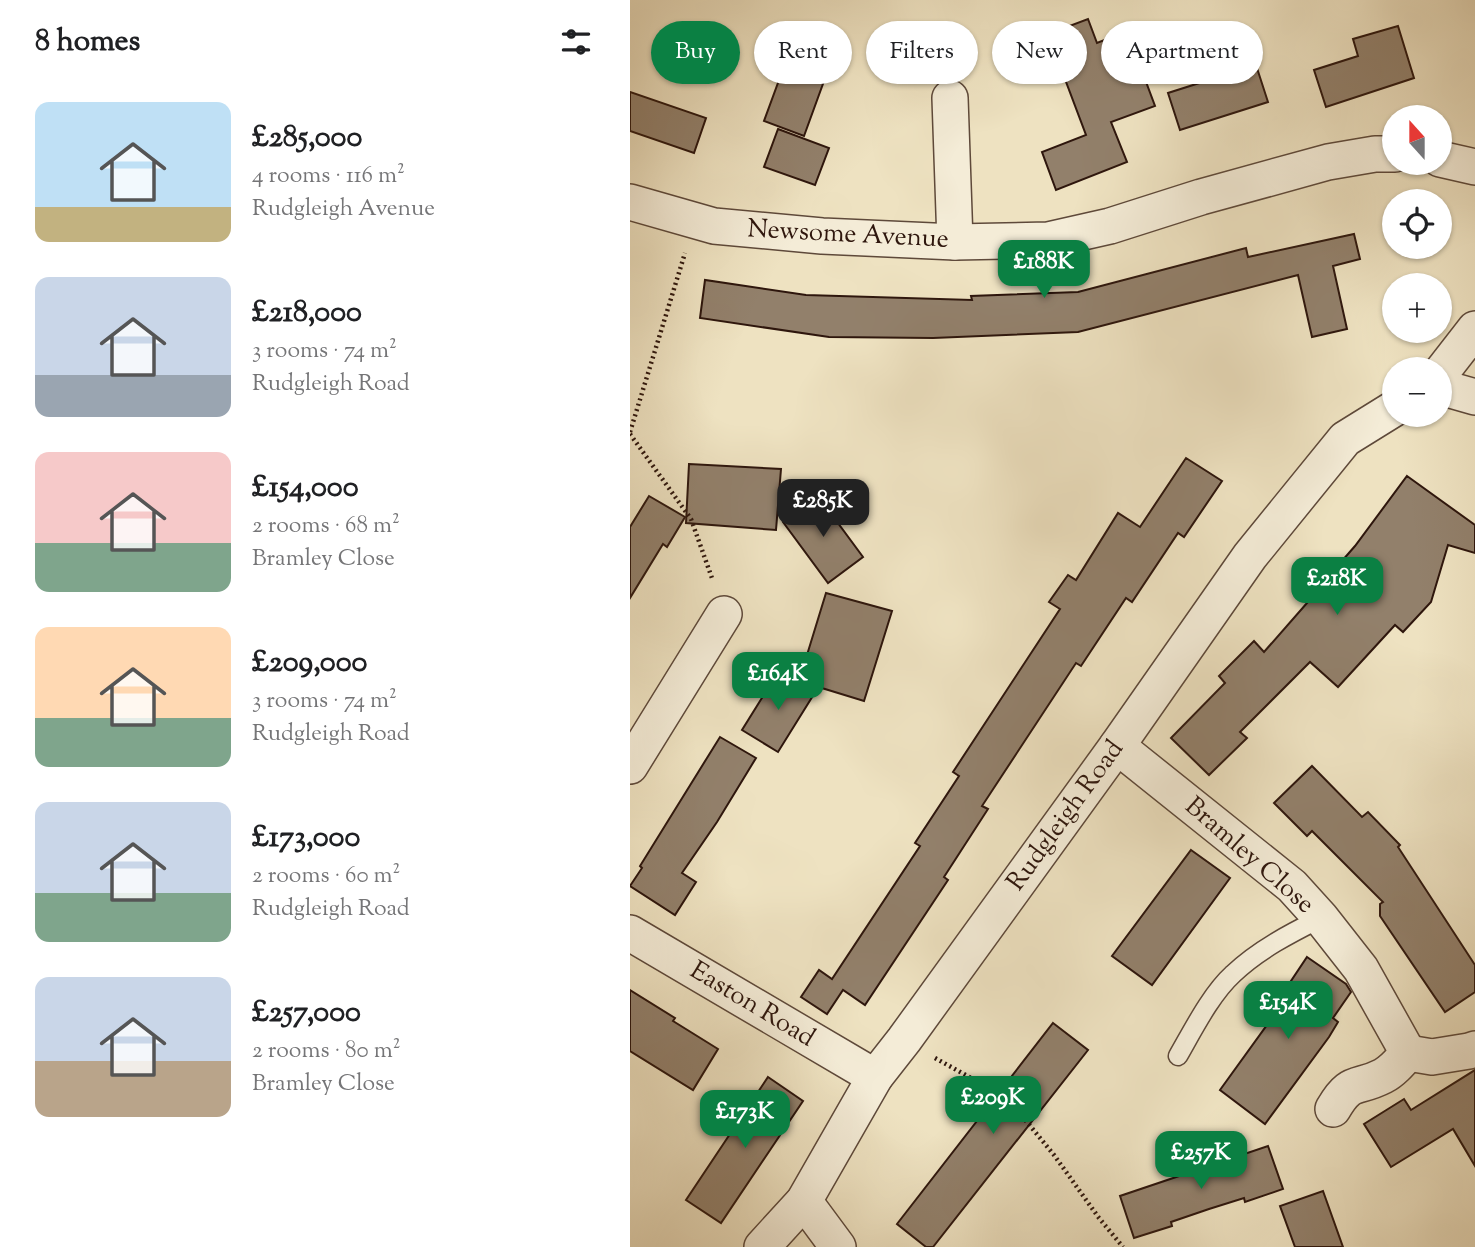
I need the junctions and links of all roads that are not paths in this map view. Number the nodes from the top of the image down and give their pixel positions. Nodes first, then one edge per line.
1 (950, 98) dead end
2 (1382, 154) edge
3 (1452, 162) edge
4 (1475, 167) edge
5 (630, 202) edge
6 (955, 242) junction
7 (1475, 329) edge
8 (1452, 359) edge
9 (1452, 390) edge
10 (1475, 397) edge
11 (1382, 416) edge
12 (724, 614) road end
13 (1117, 746) junction
14 (630, 766) edge
15 (1321, 918) junction
16 (630, 933) edge
17 (1475, 1049) edge
18 (1408, 1053) junction
19 (1178, 1056) dead end
20 (875, 1077) junction
21 (1332, 1109) dead end
22 (804, 1201) junction
23 (762, 1247) edge
24 (838, 1247) edge

1 - 6 street
2 - 6 street, Newsome Avenue
3 - 4 street
5 - 6 street, Newsome Avenue
7 - 8 street
9 - 10 street
11 - 13 street, Rudgleigh Road
12 - 14 street
13 - 15 street, Bramley Close
13 - 20 street, Rudgleigh Road
15 - 18 street, Bramley Close
15 - 19 lane
16 - 20 street, Easton Road
17 - 18 street
18 - 21 street
20 - 22 street, Rudgleigh Road
22 - 23 street, Rudgleigh Road
22 - 24 street

